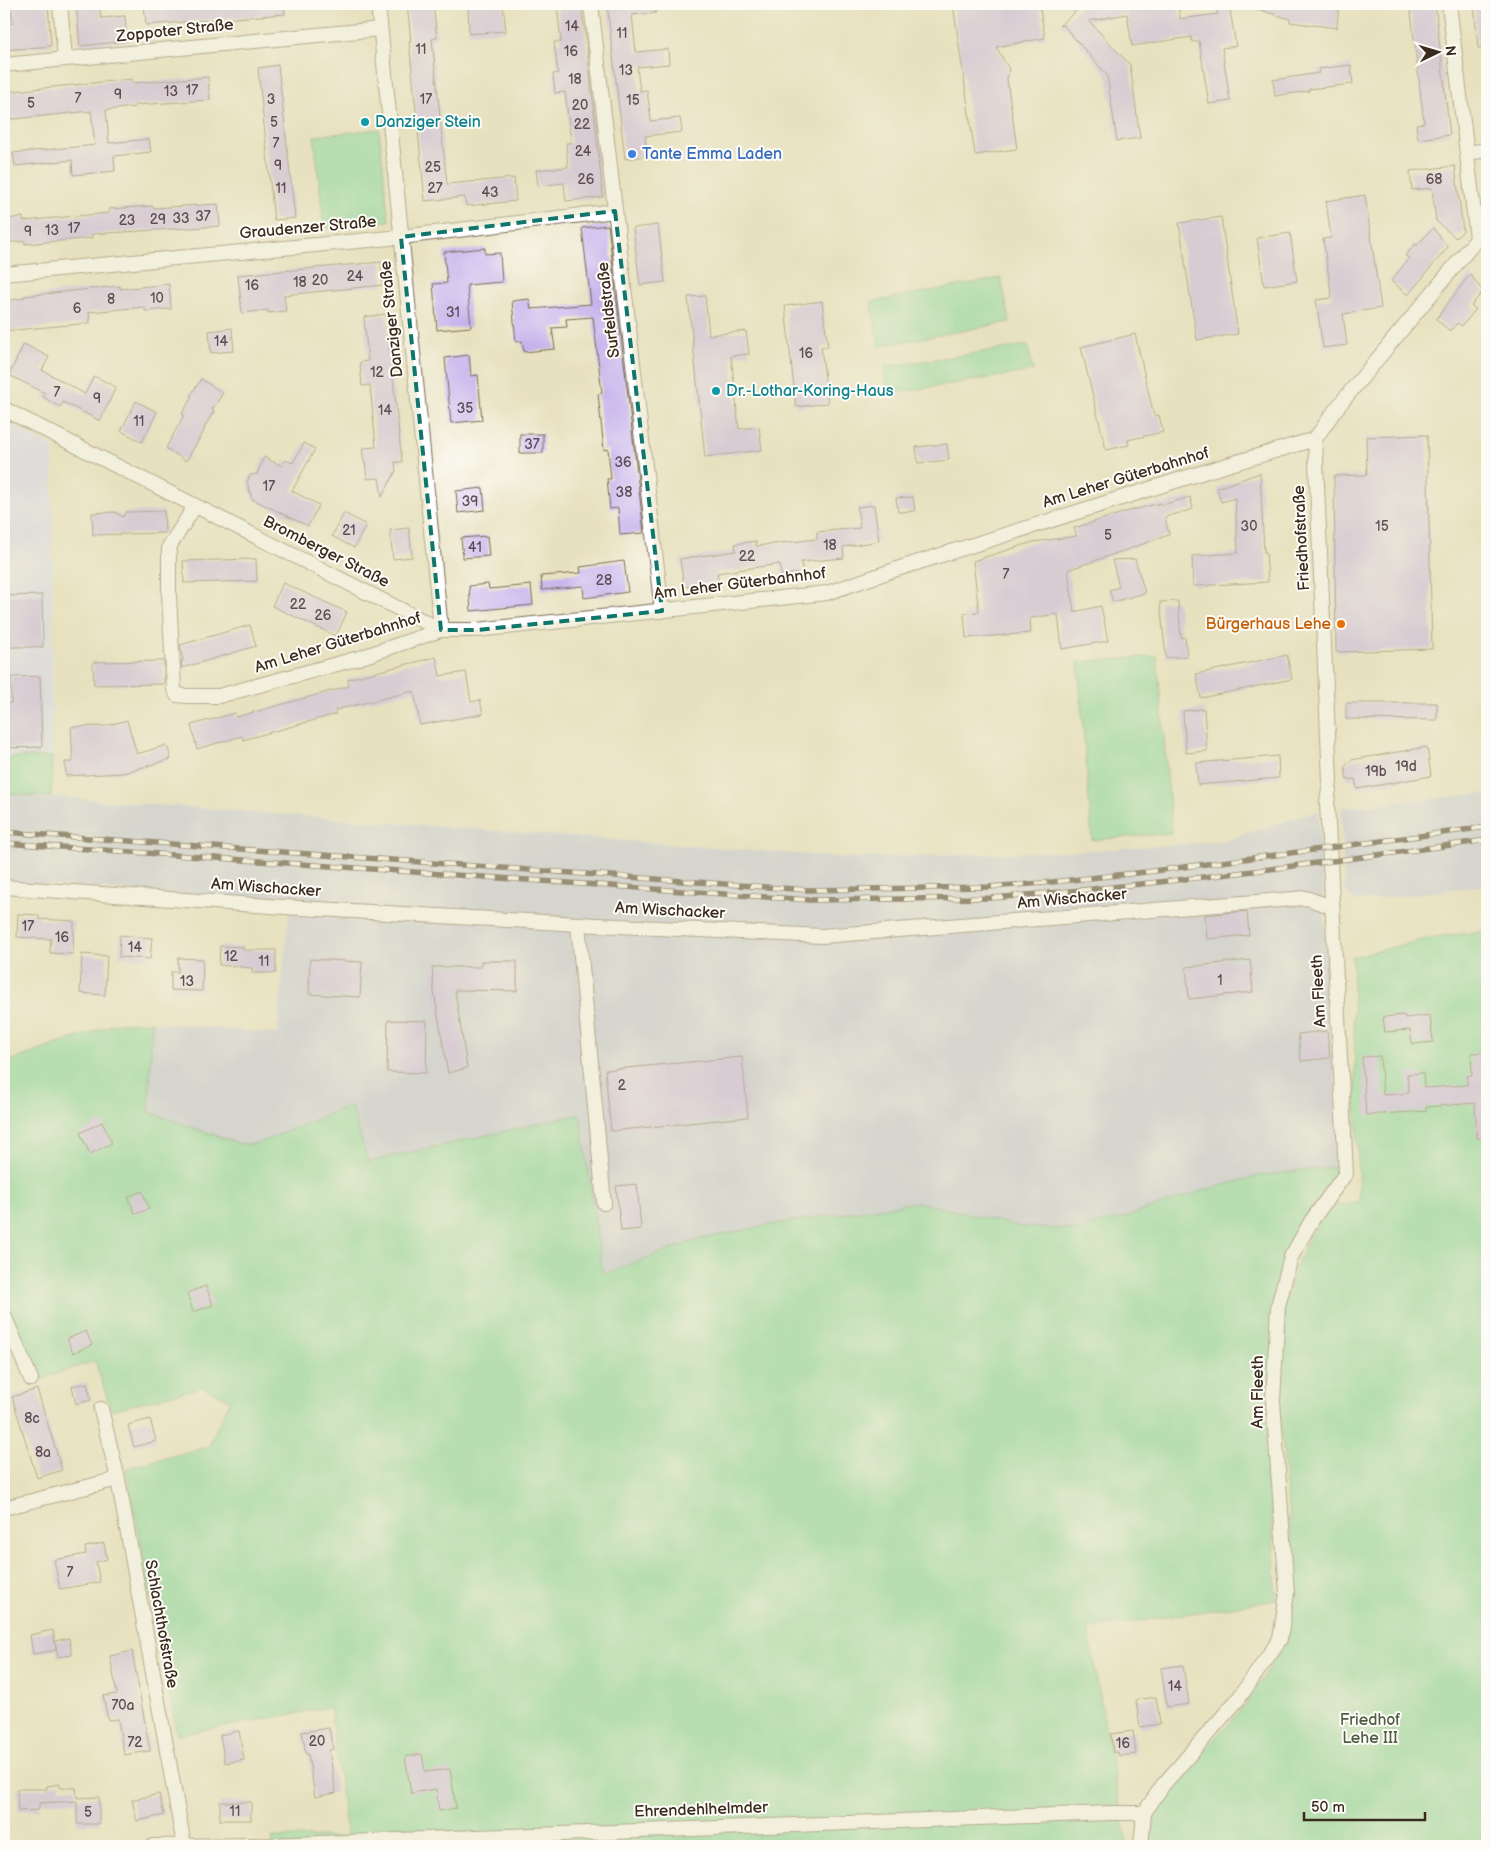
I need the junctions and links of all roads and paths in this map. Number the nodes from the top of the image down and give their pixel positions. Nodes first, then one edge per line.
1 (60, 4) edge
2 (378, 4) edge
3 (591, 4) edge
4 (1449, 4) edge
5 (380, 29) junction
6 (65, 59) junction
7 (4, 65) edge
8 (1487, 150) edge
9 (1467, 152) junction
10 (615, 211) junction
11 (1487, 227) edge
12 (401, 237) junction
13 (1477, 238) junction
14 (4, 274) edge
15 (4, 408) edge
16 (1315, 439) junction
17 (195, 506) junction
18 (662, 611) junction
19 (441, 630) junction
20 (4, 887) edge
21 (1332, 908) junction
22 (578, 924) junction
23 (604, 1203) dead end
24 (4, 1314) edge
25 (31, 1379) dead end
26 (102, 1409) dead end
27 (118, 1479) junction
28 (4, 1508) edge
29 (1144, 1813) junction
30 (184, 1845) edge
31 (153, 1846) edge
32 (259, 1846) edge
33 (1141, 1846) edge

1 - 6 street
2 - 5 street, Danziger Straße
3 - 10 street, Surfeldstraße
4 - 9 street
5 - 6 street, Zoppoter Straße
5 - 12 street, Danziger Straße
6 - 7 street, Zoppoter Straße
8 - 9 street
9 - 13 street
10 - 12 street, Graudenzer Straße
10 - 18 street, Surfeldstraße
11 - 13 street
12 - 14 street, Graudenzer Straße
12 - 19 street, Danziger Straße
13 - 16 street
15 - 17 street, Bromberger Straße
16 - 18 street, Am Leher Güterbahnhof
16 - 21 street, Friedhofstraße
17 - 19 street, Bromberger Straße
17 - 19 street, Am Leher Güterbahnhof
18 - 19 street, Am Leher Güterbahnhof
20 - 22 street, Am Wischacker
21 - 22 street, Am Wischacker
21 - 29 street, Am Fleeth
22 - 23 street
24 - 25 street
26 - 27 street, Schlachthofstraße
27 - 28 street
27 - 30 street, Schlachthofstraße
29 - 32 street, Ehrendehlhelmder
29 - 33 street, Am Fleeth
30 - 31 street, Ehrendehlhelmder
30 - 32 street, Ehrendehlhelmder

